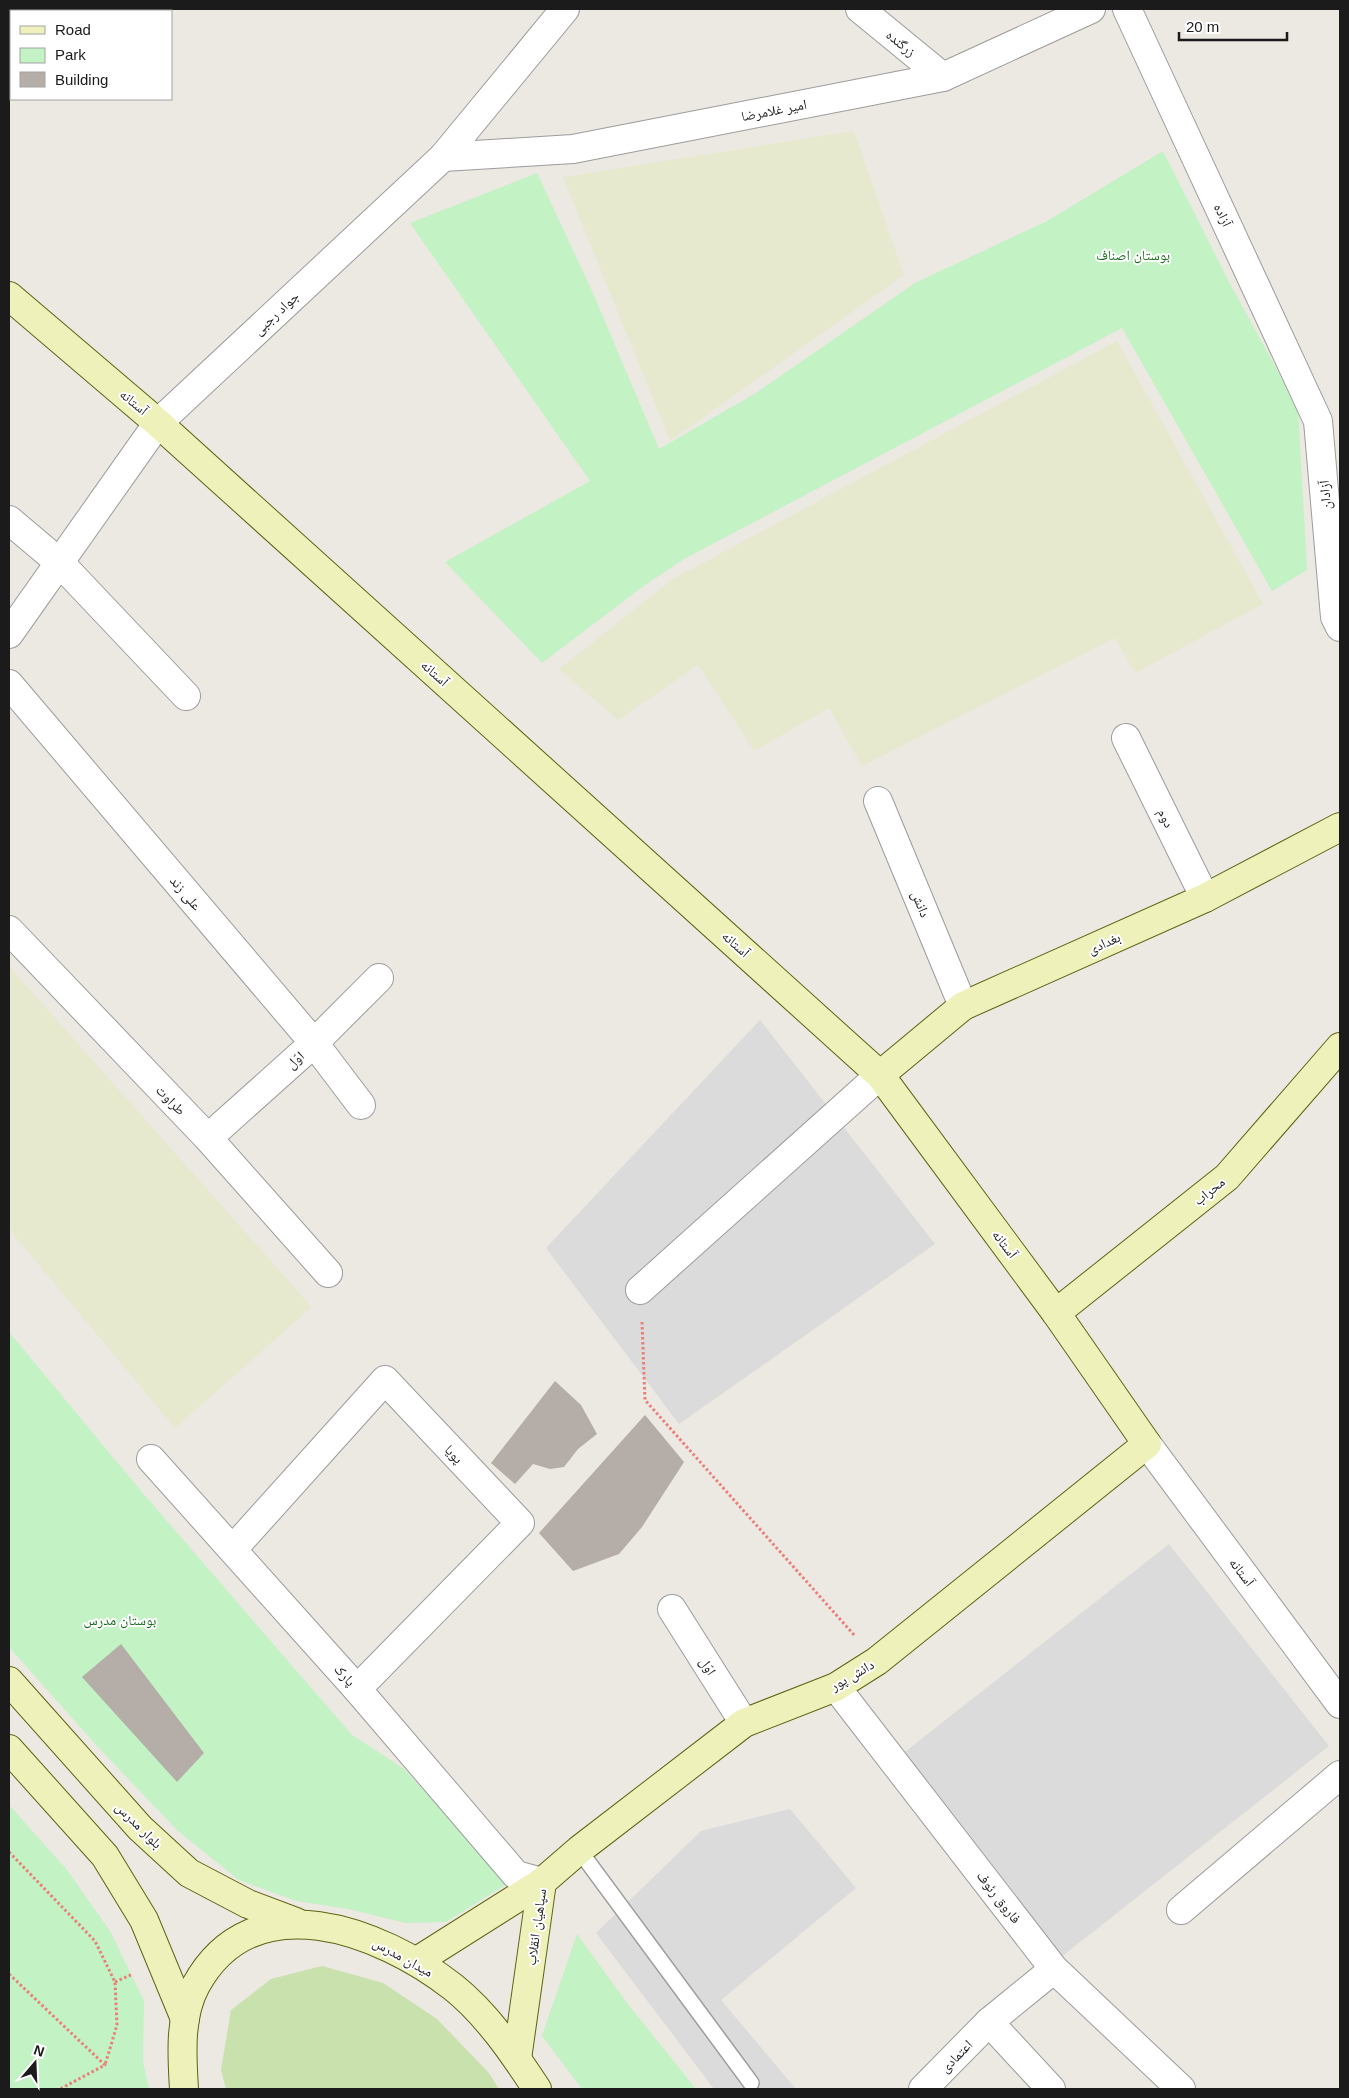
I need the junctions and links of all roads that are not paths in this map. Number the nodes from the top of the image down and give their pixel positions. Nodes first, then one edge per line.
1 (565, 9) edge
2 (860, 9) edge
3 (1091, 9) edge
4 (1127, 9) edge
5 (943, 76) junction
6 (443, 157) junction
7 (9, 296) edge
8 (1318, 421) joint
9 (158, 423) junction
10 (9, 520) edge
11 (60, 563) junction
12 (1340, 627) edge
13 (9, 634) edge
14 (9, 684) edge
15 (186, 696) dead end
16 (1126, 738) dead end
17 (878, 801) dead end
18 (1340, 827) edge
19 (1205, 898) junction
20 (9, 930) edge
21 (379, 978) dead end
22 (963, 1006) junction
23 (314, 1043) junction
24 (1340, 1047) edge
25 (880, 1075) junction
26 (361, 1105) dead end
27 (208, 1138) junction
28 (328, 1273) dead end
29 (640, 1290) road end
30 (1056, 1313) junction
31 (1147, 1444) junction
32 (151, 1459) dead end
33 (233, 1549) junction
34 (672, 1609) dead end
35 (9, 1681) edge
36 (836, 1687) junction
37 (357, 1689) junction
38 (1340, 1704) edge
39 (744, 1723) junction
40 (9, 1749) edge
41 (1340, 1775) edge
42 (579, 1850) junction
43 (542, 1882) junction
44 (1181, 1910) dead end
45 (302, 1924) junction
46 (417, 1962) junction
47 (1054, 1969) junction
48 (185, 2018) junction
49 (989, 2022) junction
50 (517, 2059) junction
51 (751, 2083) dead end
52 (184, 2089) edge
53 (537, 2089) edge
54 (923, 2089) edge
55 (1051, 2089) edge
56 (1181, 2089) edge

1 - 6 street, جواد رجبی
2 - 5 street, زرگنده
3 - 5 street, امیر غلامرضا
4 - 8 street, آزاده
5 - 6 street, امیر غلامرضا
6 - 9 street, جواد رجبی
7 - 9 street, آستانه
8 - 12 street, آزادان
9 - 11 street, جواد رجبی
9 - 25 street, آستانه
10 - 11 street
11 - 13 street, جواد رجبی
11 - 15 street
14 - 23 street, علی زند
16 - 19 street, دوم
17 - 22 street, دانش
18 - 19 street, بغدادی
19 - 22 street, بغدادی
20 - 27 street, طراوت
21 - 23 street, اوّل
22 - 25 street, بغدادی
23 - 26 street, علی زند
23 - 27 street, اوّل
24 - 30 street, محراب
25 - 29 street
25 - 30 street, آستانه
27 - 28 street, طراوت
30 - 31 street, آستانه
31 - 36 street, دانش پور
31 - 38 street, آستانه
32 - 33 street, پارک
33 - 37 street, پارک
33 - 37 street, پویا
34 - 39 street, اوّل
35 - 45 street, بلوار مدرس
36 - 39 street, دانش پور
36 - 47 street, فاروق رئوف
37 - 43 street, پارک
39 - 42 street, دانش پور
40 - 48 street
41 - 44 street
42 - 43 street, دانش پور
42 - 51 lane
43 - 46 street, سپاهیان انقلاب
43 - 50 street, سپاهیان انقلاب
45 - 46 street, میدان مدرس
45 - 48 street, میدان مدرس
46 - 50 street, میدان مدرس
47 - 49 street, اعتمادی
47 - 56 street, فاروق رئوف
48 - 52 street, میدان مدرس
49 - 54 street, اعتمادی
49 - 55 street
50 - 53 street, میدان مدرس

